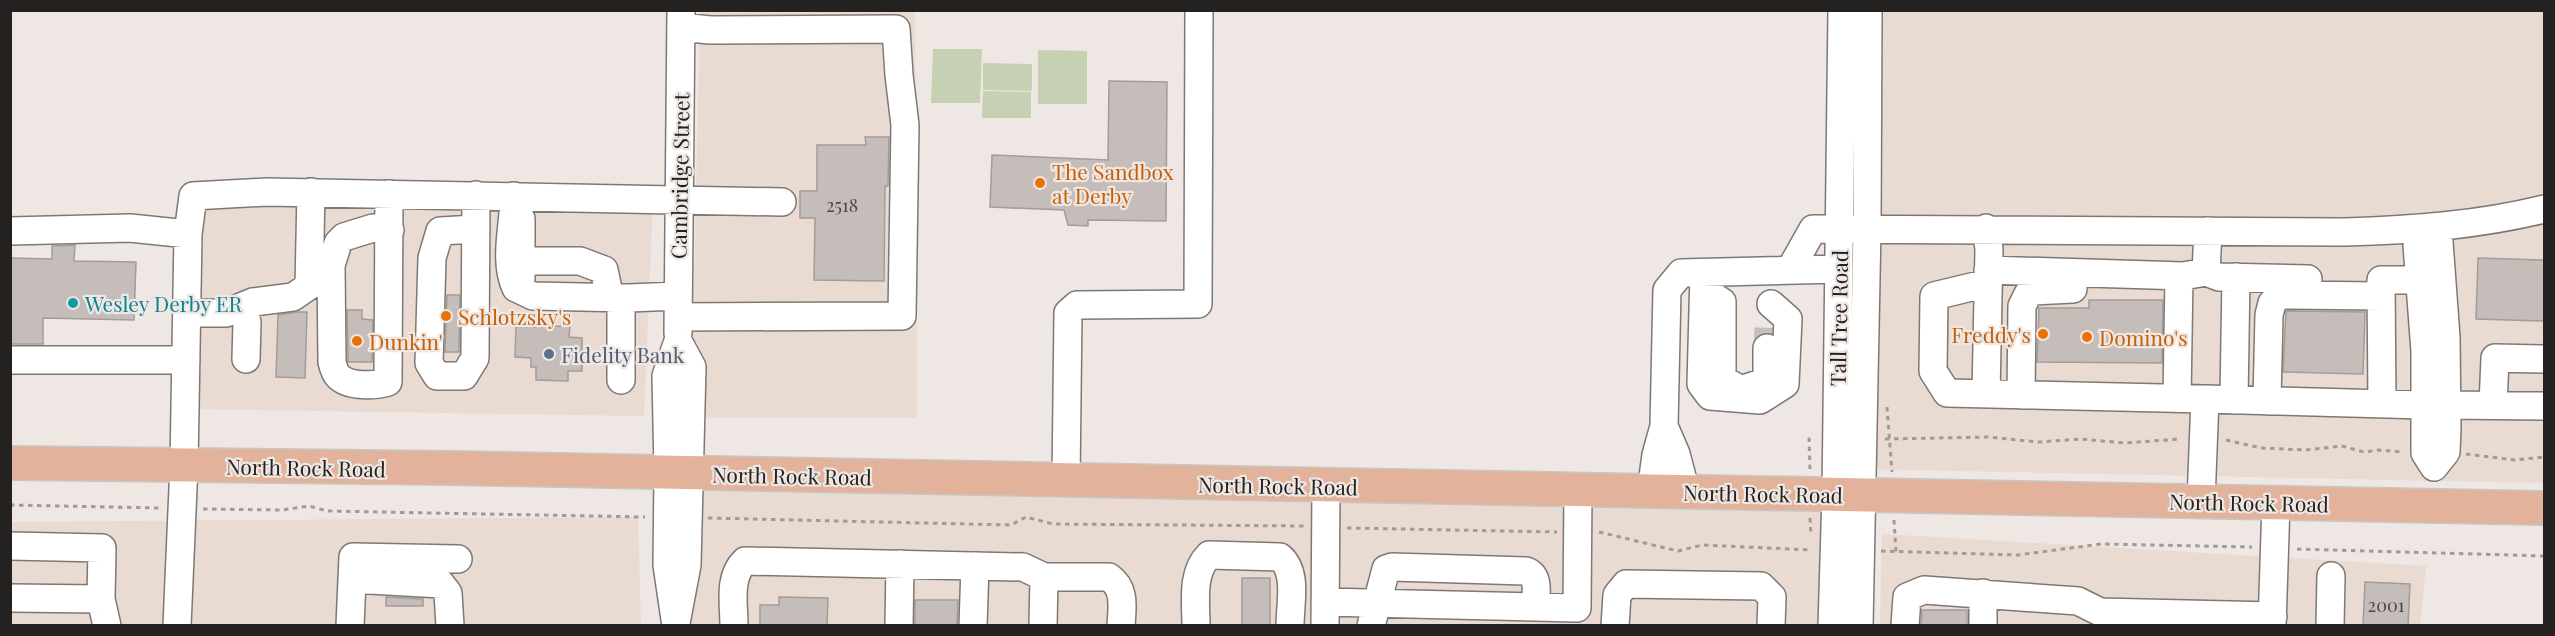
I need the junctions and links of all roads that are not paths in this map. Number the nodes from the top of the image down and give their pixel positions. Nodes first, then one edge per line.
1 (1199, 10) edge
2 (1842, 10) edge
3 (1868, 10) edge
4 (681, 19) edge
5 (311, 192) junction
6 (389, 194) junction
7 (476, 195) junction
8 (677, 199) junction
9 (782, 202) dead end
10 (514, 203) junction
11 (2544, 209) edge
12 (1839, 228) junction
13 (1986, 228) junction
14 (476, 229) junction
15 (1867, 229) junction
16 (390, 230) junction
17 (10, 231) edge
18 (2208, 231) junction
19 (2425, 232) junction
20 (188, 234) junction
21 (521, 261) junction
22 (1839, 268) junction
23 (1780, 270) junction
24 (2206, 272) junction
25 (2090, 275) junction
26 (1988, 276) junction
27 (2179, 276) junction
28 (2236, 277) junction
29 (2419, 280) junction
30 (1704, 281) junction
31 (516, 288) junction
32 (2381, 288) junction
33 (616, 298) junction
34 (239, 308) junction
35 (187, 313) junction
36 (678, 318) junction
37 (1769, 327) junction
38 (246, 359) dead end
39 (2544, 359) edge
40 (10, 360) edge
41 (186, 360) junction
42 (621, 380) dead end
43 (1986, 394) junction
44 (2020, 395) junction
45 (2177, 398) junction
46 (2205, 399) junction
47 (2234, 400) junction
48 (2267, 401) junction
49 (2382, 404) junction
50 (2436, 405) junction
51 (2493, 405) junction
52 (2544, 406) edge
53 (1664, 426) junction
54 (10, 463) edge
55 (184, 465) junction
56 (679, 473) junction
57 (1066, 480) junction
58 (1326, 486) junction
59 (1578, 490) junction
60 (1651, 491) junction
61 (1686, 492) junction
62 (1848, 494) junction
63 (2201, 501) junction
64 (2276, 503) junction
65 (2434, 506) junction
66 (2544, 508) edge
67 (10, 546) edge
68 (459, 559) dead end
69 (900, 564) junction
70 (975, 566) junction
71 (2331, 576) dead end
72 (1044, 577) junction
73 (352, 579) junction
74 (441, 584) junction
75 (1983, 593) junction
76 (10, 598) edge
77 (101, 599) junction
78 (1535, 607) junction
79 (2074, 613) edge
80 (1325, 614) edge
81 (1374, 614) edge
82 (1577, 617) edge
83 (1616, 617) edge
84 (2116, 619) edge
85 (2196, 620) edge
86 (2272, 621) edge
87 (676, 624) edge
88 (107, 626) edge
89 (177, 626) edge
90 (350, 626) edge
91 (436, 626) edge
92 (450, 626) edge
93 (734, 626) edge
94 (899, 626) edge
95 (974, 626) edge
96 (1043, 626) edge
97 (1122, 626) edge
98 (1196, 626) edge
99 (1290, 626) edge
100 (1772, 626) edge
101 (1832, 626) edge
102 (1859, 626) edge
103 (1905, 626) edge
104 (1983, 626) edge
105 (2330, 626) edge

1 - 57 street
2 - 12 street, Tall Tree Road
3 - 15 street, Tall Tree Road
4 - 8 street, Cambridge Street
4 - 36 street
5 - 6 street
5 - 20 street
5 - 34 street
6 - 7 street
6 - 16 street
7 - 10 street
7 - 14 street
8 - 9 street
8 - 10 street
8 - 36 street, Cambridge Street
10 - 21 street
10 - 31 street
11 - 19 street
12 - 15 street
12 - 22 street, Tall Tree Road
12 - 23 street
13 - 15 street
13 - 18 street
13 - 26 street
14 - 14 street
15 - 62 street, Tall Tree Road
16 - 16 street
17 - 20 street
18 - 19 street
18 - 24 street
19 - 29 street
19 - 50 street
20 - 35 street
21 - 31 street
21 - 33 street
22 - 23 street
22 - 62 street, Tall Tree Road
23 - 30 street
23 - 37 street
24 - 27 street
24 - 28 street
25 - 26 street
25 - 27 street
25 - 44 street
26 - 43 street
26 - 43 street
27 - 45 street
28 - 32 street
28 - 47 street
29 - 32 street
29 - 50 street
30 - 37 street
30 - 37 street
30 - 53 street
31 - 33 street
32 - 48 street
32 - 49 street
33 - 36 street
33 - 42 street
34 - 35 street
34 - 38 street
35 - 41 street
36 - 56 street, Cambridge Street
39 - 51 street
40 - 41 street
41 - 55 street
43 - 44 street
44 - 45 street
45 - 46 street
46 - 47 street
46 - 63 street
47 - 48 street
48 - 49 street
49 - 50 street
50 - 51 street
50 - 65 street
51 - 52 street
53 - 60 street
53 - 61 street
54 - 55 main road, North Rock Road
55 - 56 main road, North Rock Road
55 - 89 street
56 - 57 main road, North Rock Road
56 - 87 street, Cambridge Street
57 - 58 main road, North Rock Road
58 - 59 main road, North Rock Road
58 - 80 street
59 - 60 main road, North Rock Road
59 - 82 street
60 - 61 main road, North Rock Road
61 - 62 main road, North Rock Road
62 - 63 main road, North Rock Road
62 - 101 street, Tall Tree Road
62 - 102 street, Tall Tree Road
63 - 64 main road, North Rock Road
64 - 65 main road, North Rock Road
64 - 86 street
65 - 66 main road, North Rock Road
67 - 77 street
68 - 73 street
69 - 70 street
69 - 93 street
69 - 94 street
70 - 72 street
70 - 95 street
71 - 105 street
72 - 96 street
72 - 97 street
73 - 74 street
73 - 90 street
74 - 91 street
74 - 92 street
75 - 79 street
75 - 103 street
75 - 104 street
76 - 77 street
77 - 88 street
78 - 81 street
78 - 81 street
78 - 82 street
79 - 84 street
80 - 81 street
82 - 83 street
83 - 100 street
84 - 85 street
85 - 86 street
98 - 99 street

